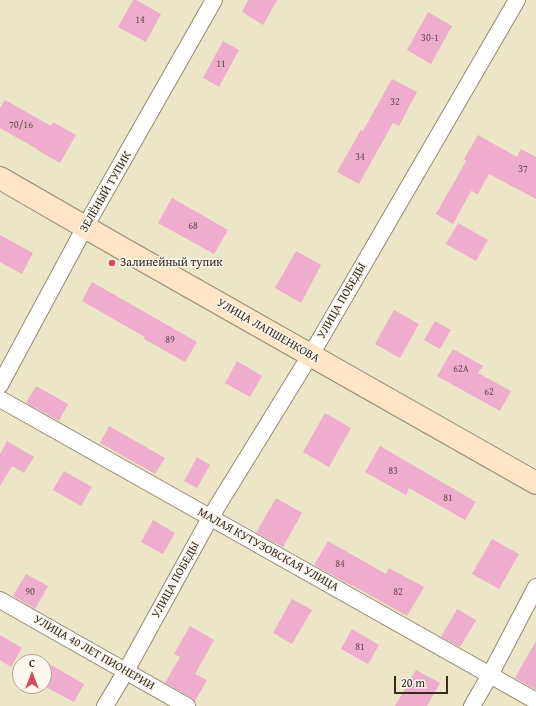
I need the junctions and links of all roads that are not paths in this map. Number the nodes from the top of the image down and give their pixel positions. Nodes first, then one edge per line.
1 (214, 0) edge
2 (517, 0) edge
3 (0, 178) edge
4 (85, 227) junction
5 (310, 355) junction
6 (0, 384) edge
7 (0, 399) edge
8 (536, 483) edge
9 (210, 518) junction
10 (536, 587) edge
11 (0, 600) edge
12 (126, 671) junction
13 (490, 675) junction
14 (536, 701) edge
15 (105, 706) edge
16 (187, 706) edge
17 (472, 706) edge

1 - 4 street, ЗЕЛЁНЫЙ ТУПИК
2 - 5 street, УЛИЦА ПОБЕДЫ
3 - 4 street, УЛИЦА ЛАПШЕНКОВА
4 - 5 street, УЛИЦА ЛАПШЕНКОВА
4 - 6 street, ЗЕЛЁНЫЙ ТУПИК
5 - 8 street, УЛИЦА ЛАПШЕНКОВА
5 - 9 street, УЛИЦА ПОБЕДЫ
7 - 9 street, МАЛАЯ КУТУЗОВСКАЯ УЛИЦА
9 - 12 street, УЛИЦА ПОБЕДЫ
9 - 13 street, МАЛАЯ КУТУЗОВСКАЯ УЛИЦА
10 - 13 street
11 - 12 street, УЛИЦА 40 ЛЕТ ПИОНЕРИИ
12 - 15 street, УЛИЦА ПОБЕДЫ
12 - 16 street, УЛИЦА 40 ЛЕТ ПИОНЕРИИ
13 - 14 street, МАЛАЯ КУТУЗОВСКАЯ УЛИЦА
13 - 17 street

